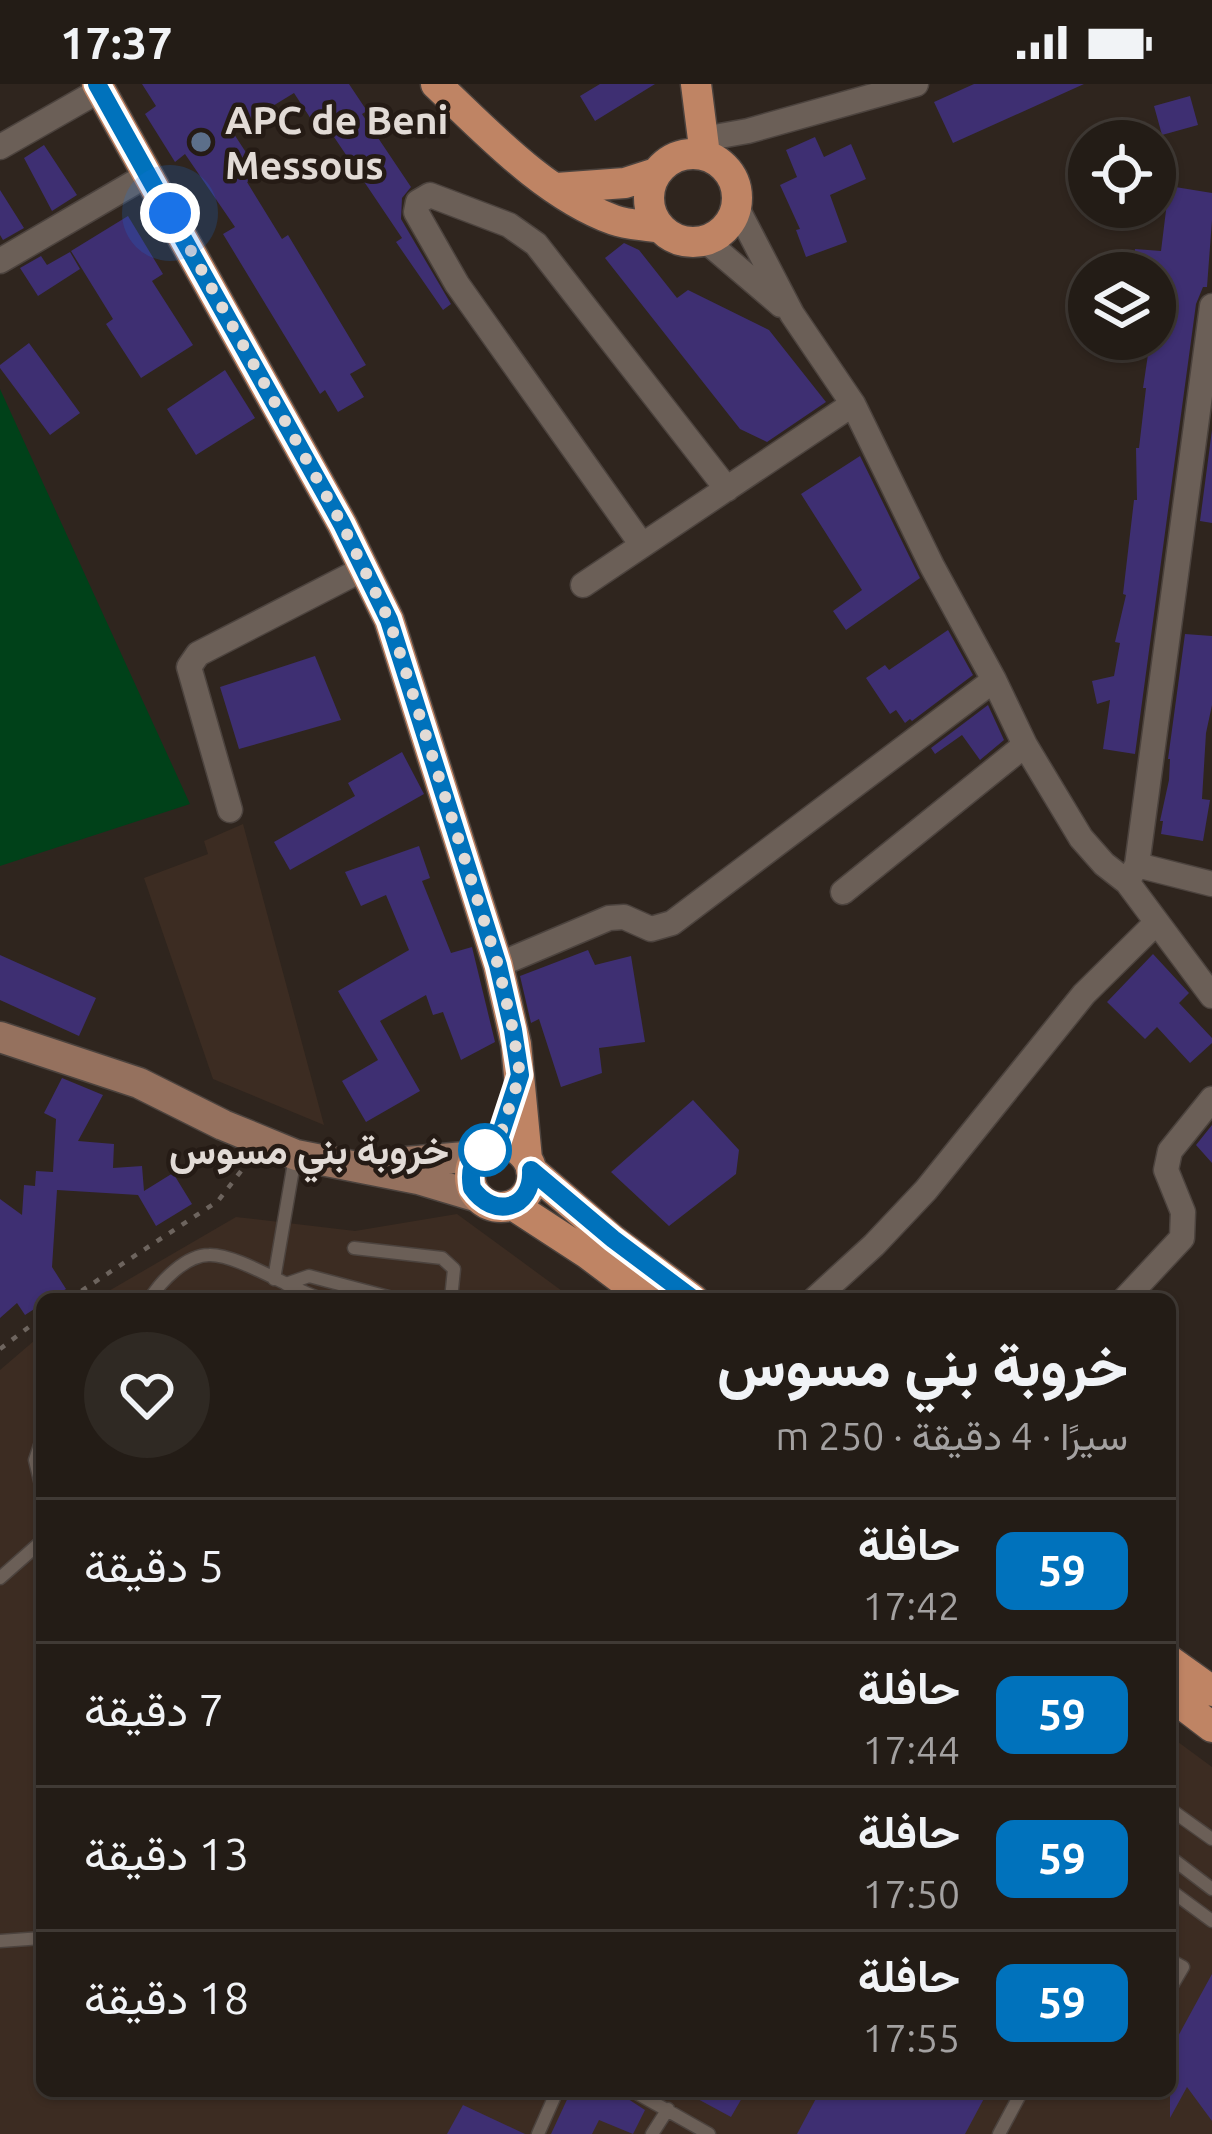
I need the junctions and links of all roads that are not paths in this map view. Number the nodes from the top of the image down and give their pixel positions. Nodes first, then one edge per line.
1 (436, 84) edge
2 (697, 84) edge
3 (916, 84) edge
4 (98, 87) edge
5 (0, 147) edge
6 (704, 147) junction
7 (656, 173) junction
8 (149, 174) junction
9 (557, 188) junction
10 (737, 208) junction
11 (660, 227) junction
12 (706, 241) junction
13 (0, 261) edge
14 (1212, 306) edge
15 (793, 314) junction
16 (853, 404) junction
17 (727, 489) junction
18 (642, 545) junction
19 (365, 568) junction
20 (583, 586) dead end
21 (994, 680) junction
22 (1025, 746) junction
23 (230, 810) dead end
24 (1132, 874) junction
25 (1212, 884) edge
26 (843, 892) dead end
27 (1156, 923) junction
28 (498, 965) junction
29 (1212, 996) edge
30 (0, 1037) edge
31 (520, 1075) junction
32 (1212, 1099) edge
33 (487, 1151) junction
34 (296, 1155) junction
35 (346, 1165) junction
36 (529, 1165) junction
37 (478, 1197) junction
38 (513, 1205) junction
39 (354, 1248) dead end
40 (280, 1282) junction
41 (155, 1293) edge
42 (307, 1293) edge
43 (373, 1293) edge
44 (452, 1293) edge
45 (640, 1293) edge
46 (685, 1293) edge
47 (822, 1293) edge
48 (1131, 1293) edge
49 (36, 1546) edge
50 (2, 1573) edge
51 (1176, 1664) edge
52 (1212, 1691) edge
53 (1176, 1699) edge
54 (1212, 1726) edge
55 (1176, 1813) edge
56 (1212, 1839) edge
57 (1176, 1861) edge
58 (1212, 1888) edge
59 (1176, 1894) edge
60 (1212, 1921) edge
61 (36, 1938) edge
62 (0, 1940) edge
63 (554, 2097) edge
64 (645, 2097) edge
65 (1019, 2097) edge
66 (668, 2109) junction
67 (538, 2134) edge
68 (652, 2134) edge
69 (710, 2134) edge
70 (998, 2134) edge

1 - 9 main road
2 - 6 main road
3 - 6 street
4 - 5 street
4 - 8 main road
6 - 7 main road
6 - 10 main road
7 - 9 main road
7 - 11 main road
8 - 13 street
8 - 19 main road
9 - 11 main road
10 - 12 main road
10 - 15 street
11 - 12 main road
12 - 15 street
14 - 24 street
15 - 16 street
16 - 17 street
16 - 21 street
17 - 18 street
17 - 18 street
18 - 20 street
19 - 23 street
19 - 28 main road
21 - 22 street
21 - 28 street
22 - 24 street
22 - 26 street
24 - 25 street
24 - 27 street
27 - 29 street
27 - 47 street
28 - 31 main road
30 - 34 main road
31 - 33 main road
31 - 36 main road
32 - 48 street
33 - 35 main road
33 - 36 main road
33 - 37 main road
34 - 35 main road
34 - 40 lane
35 - 37 main road
36 - 38 main road
36 - 46 main road
37 - 38 main road
38 - 45 main road
39 - 44 lane
40 - 41 lane
40 - 42 lane
40 - 43 lane
49 - 50 lane
51 - 52 main road
53 - 54 main road
55 - 56 lane
57 - 58 lane
59 - 60 lane
61 - 62 lane
63 - 67 lane
64 - 66 lane
65 - 70 lane
66 - 68 lane
66 - 69 lane

